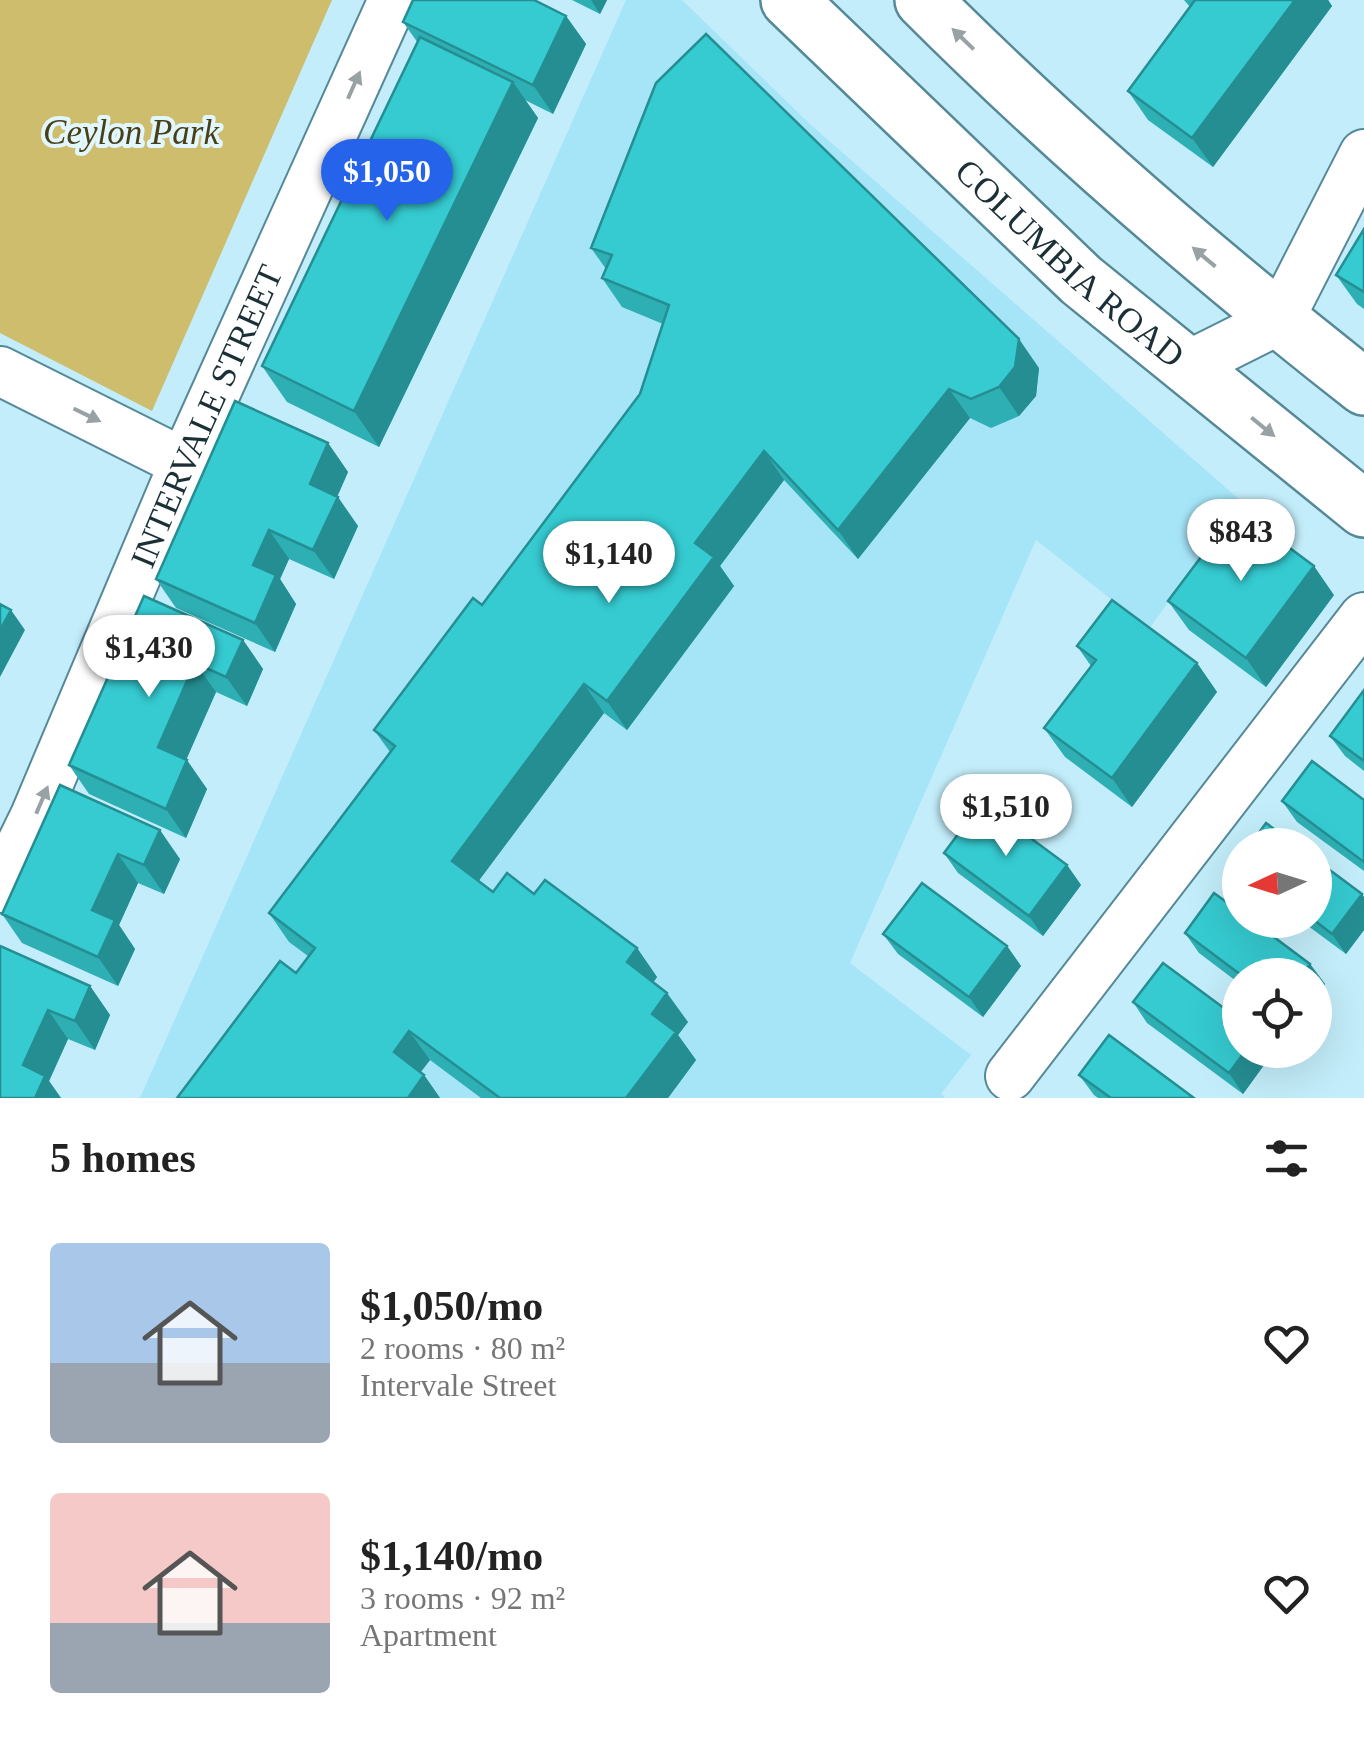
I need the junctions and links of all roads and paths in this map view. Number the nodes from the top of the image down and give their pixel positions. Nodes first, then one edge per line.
1 (393, 0) edge
2 (789, 0) edge
3 (922, 0) edge
4 (1364, 154) edge
5 (1279, 320) junction
6 (1187, 366) junction
7 (0, 371) edge
8 (1364, 387) edge
9 (184, 463) junction
10 (1364, 509) edge
11 (1364, 617) edge
12 (0, 888) edge
13 (1010, 1076) dead end

9 -> 1 street, INTERVALE STREET
2 - 6 main road, COLUMBIA ROAD
5 -> 3 main road
4 - 5 street
5 - 6 street
5 - 8 main road
6 -> 10 main road, COLUMBIA ROAD
7 -> 9 street
12 -> 9 street, INTERVALE STREET
11 - 13 street

